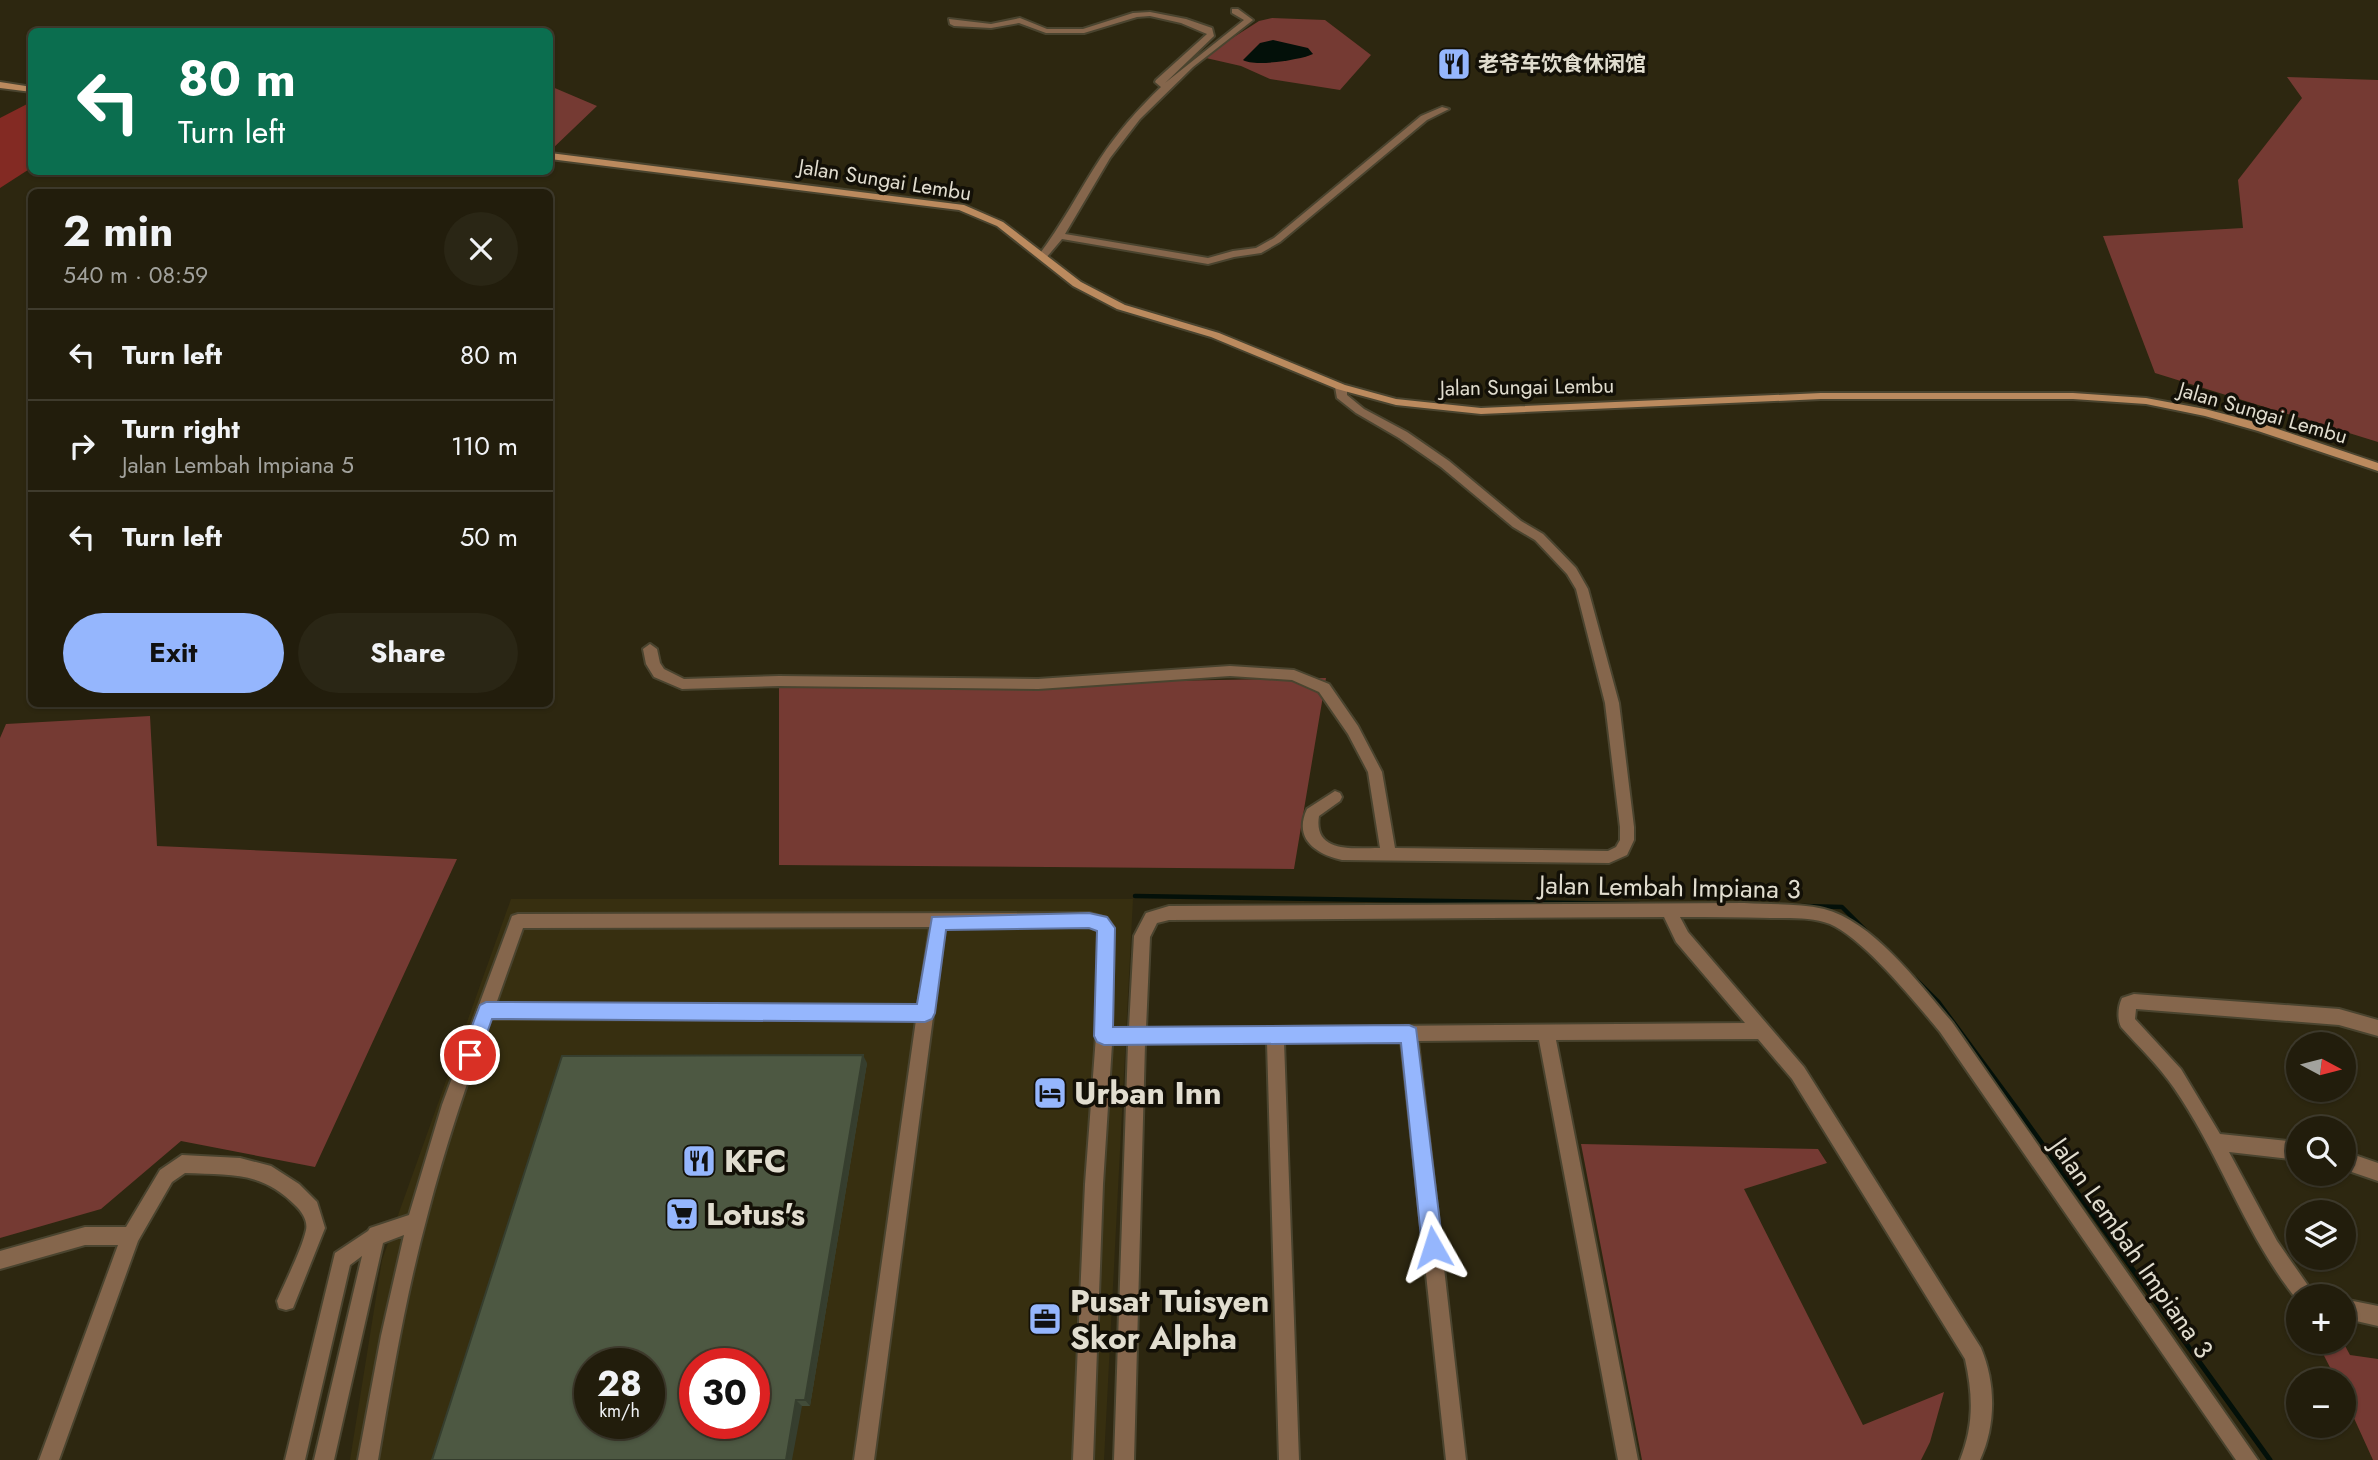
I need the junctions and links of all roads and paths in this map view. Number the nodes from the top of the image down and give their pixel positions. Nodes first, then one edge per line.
1 (1235, 11) dead end
2 (952, 21) dead end
3 (0, 85) edge
4 (1164, 86) junction
5 (28, 89) edge
6 (1445, 109) dead end
7 (553, 156) edge
8 (1062, 236) junction
9 (1043, 256) junction
10 (1341, 387) junction
11 (2378, 467) edge
12 (650, 649) dead end
13 (1335, 797) dead end
14 (1388, 854) junction
15 (1669, 911) junction
16 (938, 923) junction
17 (486, 1011) junction
18 (925, 1013) junction
19 (2378, 1028) edge
20 (1763, 1031) junction
21 (1546, 1033) junction
22 (1409, 1034) junction
23 (1275, 1035) junction
24 (1104, 1036) junction
25 (1136, 1036) junction
26 (2215, 1142) junction
27 (2286, 1150) edge
28 (2356, 1164) edge
29 (2378, 1172) edge
30 (416, 1222) junction
31 (376, 1234) junction
32 (131, 1236) junction
33 (0, 1260) edge
34 (2295, 1284) edge
35 (286, 1301) dead end
36 (2356, 1311) edge
37 (2378, 1316) edge
38 (49, 1460) edge
39 (295, 1460) edge
40 (324, 1460) edge
41 (368, 1460) edge
42 (864, 1460) edge
43 (1083, 1460) edge
44 (1124, 1460) edge
45 (1289, 1460) edge
46 (1456, 1460) edge
47 (1628, 1460) edge
48 (1970, 1460) edge
49 (2248, 1460) edge

1 - 4 street
2 - 4 street
3 - 5 main road
4 - 8 street
6 - 8 street
7 - 9 main road, Jalan Sungai Lembu
8 - 9 street
9 - 10 main road, Jalan Sungai Lembu
10 - 11 main road, Jalan Sungai Lembu
10 - 14 street
12 - 14 street
13 - 14 street
15 - 20 street
15 - 25 street, Jalan Lembah Impiana 3
15 - 49 street, Jalan Lembah Impiana 3
16 - 17 street
16 - 18 street
16 - 24 street
17 - 18 street
17 - 30 street
18 - 42 street
19 - 26 street
20 - 21 street
20 - 48 street
21 - 22 street
21 - 47 street
22 - 23 street
22 - 46 street
23 - 25 street
23 - 45 street
24 - 25 street
24 - 43 street
25 - 44 street, Jalan Lembah Impiana 3
26 - 27 street
26 - 34 street
28 - 29 street
30 - 31 street
30 - 41 street
31 - 39 street
31 - 40 street
32 - 33 street
32 - 35 street
32 - 38 street
36 - 37 street

